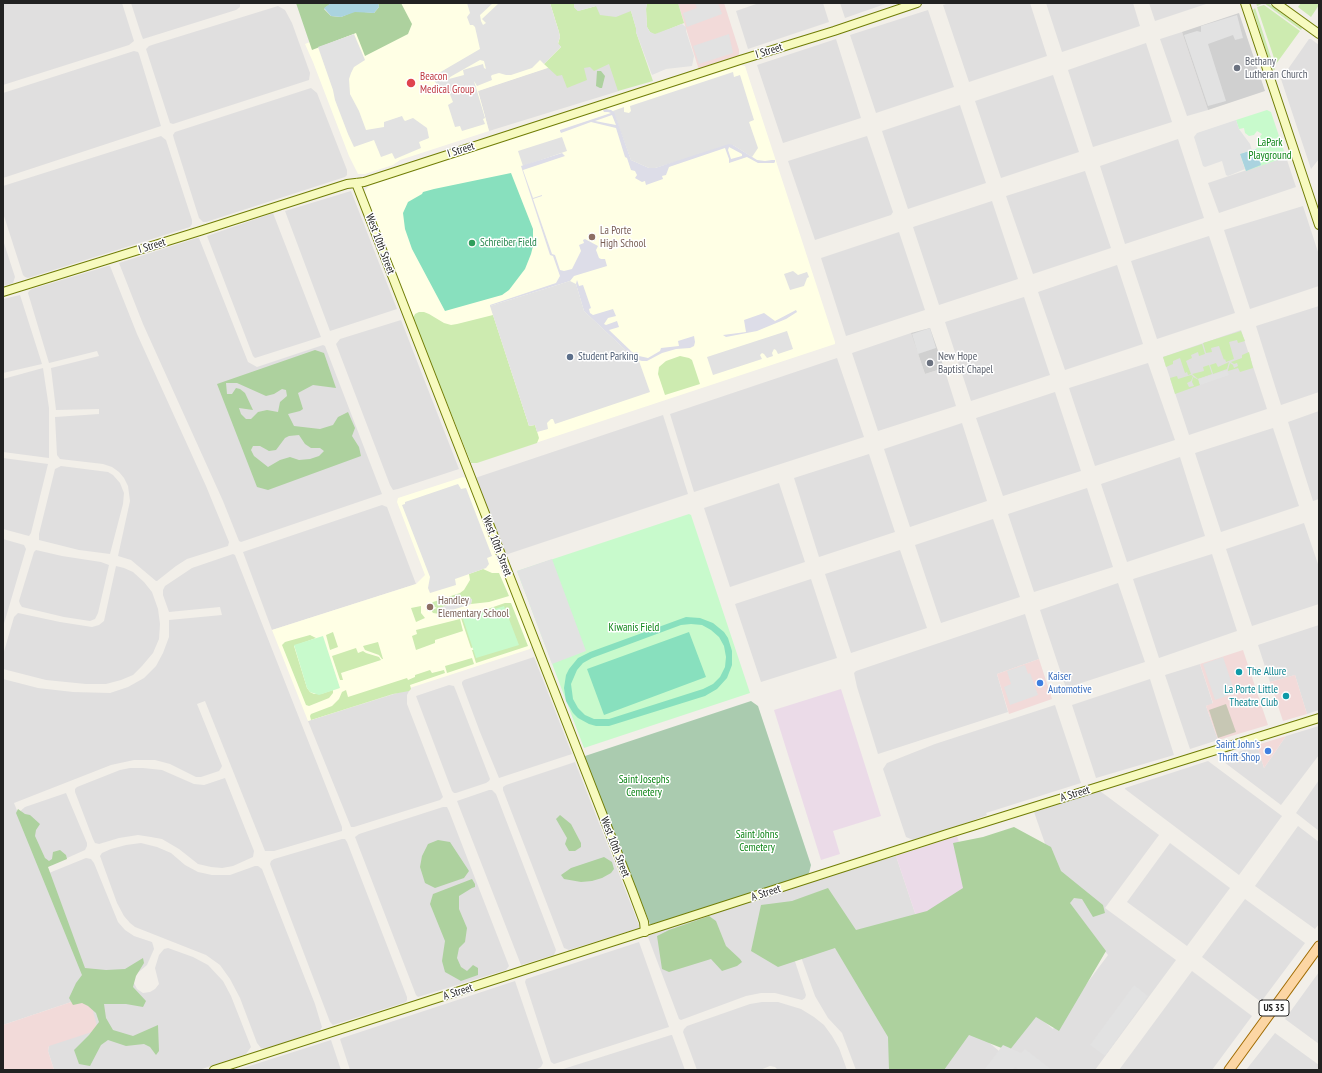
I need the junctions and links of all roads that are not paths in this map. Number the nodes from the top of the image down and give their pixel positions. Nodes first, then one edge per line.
1 (917, 3) edge
2 (1246, 3) edge
3 (1276, 3) edge
4 (1319, 34) edge
5 (356, 183) junction
6 (1319, 225) edge
7 (3, 292) edge
8 (1319, 718) edge
9 (645, 932) junction
10 (1319, 946) edge
11 (214, 1070) edge
12 (1229, 1070) edge

1 - 5 street, I Street
2 - 6 street
3 - 4 street
5 - 7 street, I Street
5 - 9 street, West 10th Street
8 - 9 street, A Street
9 - 11 street, A Street
10 - 12 main road, US 35

